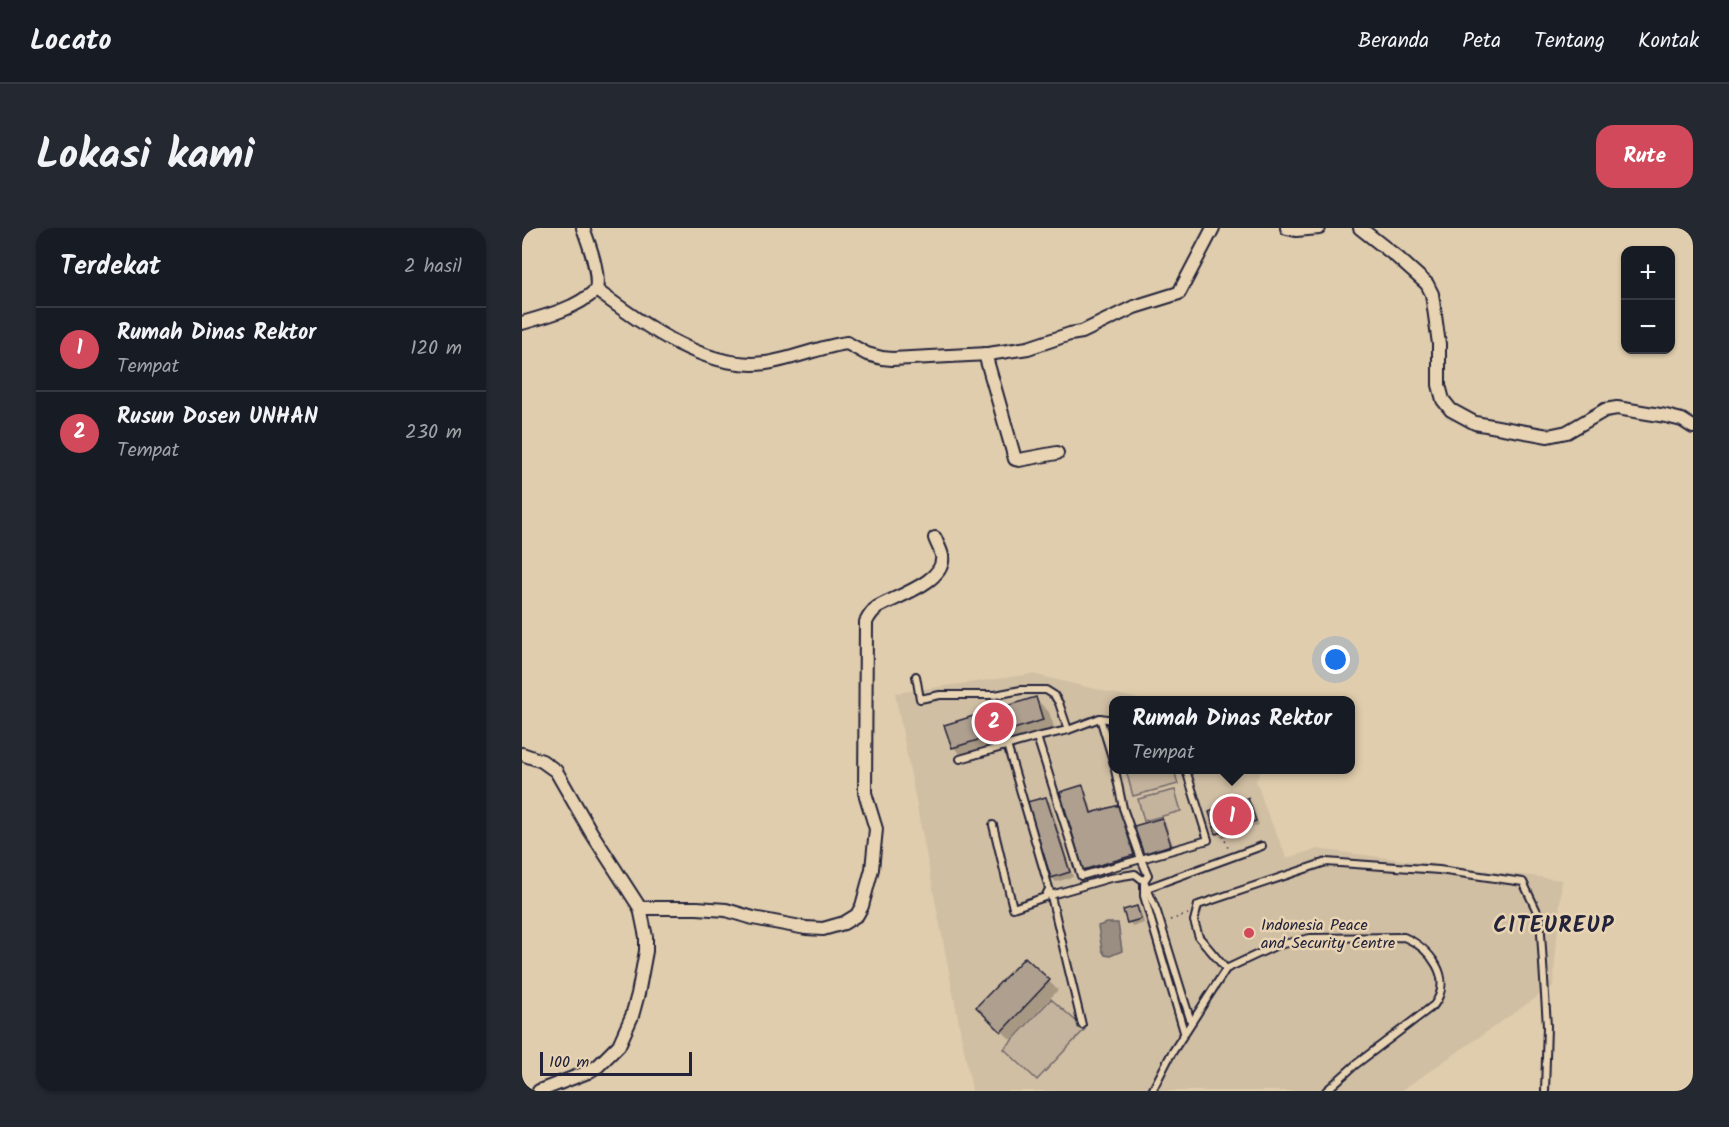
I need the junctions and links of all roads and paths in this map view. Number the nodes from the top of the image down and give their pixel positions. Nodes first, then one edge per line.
1 (583, 228) edge
2 (1213, 228) edge
3 (1287, 228) edge
4 (1319, 228) edge
5 (1360, 228) edge
6 (596, 290) junction
7 (522, 322) edge
8 (985, 354) junction
9 (1693, 427) edge
10 (1057, 453) dead end
11 (935, 538) dead end
12 (916, 676) dead end
13 (1101, 718) junction
14 (1109, 719) edge
15 (1068, 730) junction
16 (1037, 736) junction
17 (1007, 745) junction
18 (1109, 749) edge
19 (522, 754) edge
20 (960, 759) dead end
21 (1116, 774) edge
22 (1187, 774) edge
23 (993, 825) dead end
24 (1224, 835) dead end
25 (1263, 846) dead end
26 (1231, 858) junction
27 (1141, 859) junction
28 (1145, 884) junction
29 (1050, 892) junction
30 (640, 908) junction
31 (1197, 911) junction
32 (1161, 924) junction
33 (1226, 969) junction
34 (1191, 1022) junction
35 (1082, 1025) dead end
36 (1184, 1032) junction
37 (539, 1091) edge
38 (1152, 1091) edge
39 (1326, 1091) edge
40 (1545, 1091) edge

1 - 6 street
2 - 8 street
3 - 4 street
5 - 9 street
6 - 7 street
6 - 8 street
8 - 10 street
11 - 30 street
12 - 15 lane
13 - 14 lane
13 - 15 lane
13 - 18 lane
15 - 16 lane
16 - 17 lane
16 - 27 lane
17 - 20 lane
17 - 29 lane
19 - 30 street
21 - 27 lane
22 - 27 lane
23 - 29 lane
24 - 26 path
25 - 26 lane
26 - 28 lane
27 - 28 lane
28 - 29 lane
28 - 32 lane
28 - 36 lane
29 - 35 lane
30 - 37 street
31 - 32 path
31 - 33 lane
31 - 40 lane
32 - 34 lane
33 - 34 lane
33 - 39 lane
34 - 36 lane
36 - 38 lane

